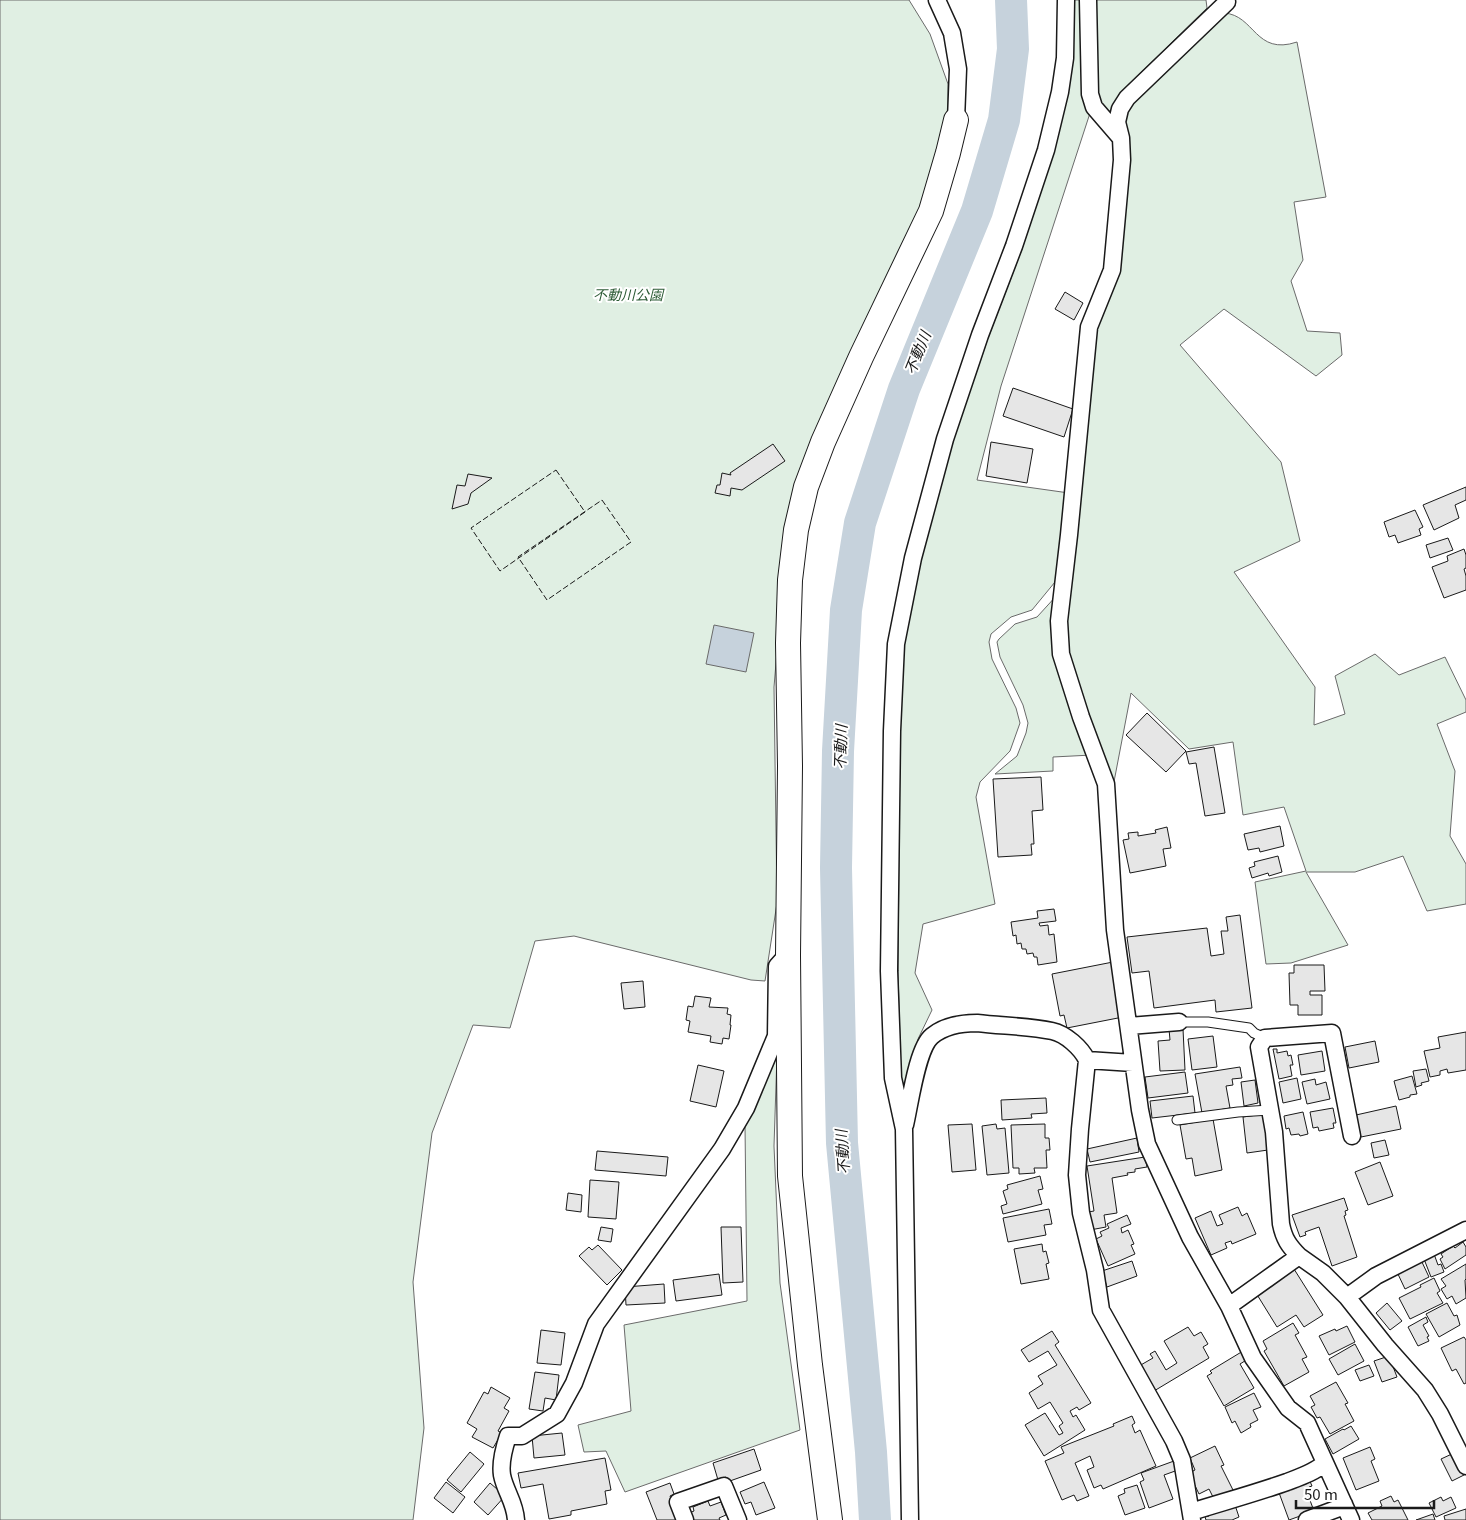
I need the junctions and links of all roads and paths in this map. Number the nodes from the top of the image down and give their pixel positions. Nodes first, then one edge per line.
1 (937, 0) edge
2 (1066, 0) edge
3 (1088, 0) edge
4 (1227, 1) edge
5 (956, 120) joint
6 (1121, 138) junction
7 (788, 955) junction
8 (1179, 1022) joint
9 (1129, 1026) junction
10 (1264, 1038) junction
11 (1087, 1060) junction
12 (1133, 1063) junction
13 (1270, 1110) junction
14 (1177, 1120) dead end
15 (904, 1129) junction
16 (1352, 1136) dead end
17 (1466, 1230) edge
18 (1298, 1256) junction
19 (1347, 1297) junction
20 (1229, 1306) junction
21 (1325, 1463) junction
22 (1466, 1466) edge
23 (1344, 1504) junction
24 (1192, 1516) edge
25 (516, 1520) edge
26 (685, 1520) edge
27 (738, 1520) edge
28 (830, 1520) edge
29 (910, 1520) edge
30 (1307, 1520) edge
31 (1351, 1520) edge

1 - 5 street
2 - 15 street
3 - 6 street
4 - 6 street
5 - 7 street
6 - 9 street
7 - 25 street
7 - 28 street
8 - 9 street
8 - 10 lane
9 - 12 street
10 - 13 street
10 - 16 street
11 - 12 street
11 - 15 street
11 - 24 street
12 - 20 street
13 - 14 lane
13 - 18 street
15 - 29 street
17 - 19 street
18 - 19 street
18 - 20 street
19 - 22 street
20 - 21 street
21 - 23 street
21 - 24 street
23 - 30 street
23 - 31 street
26 - 27 street

